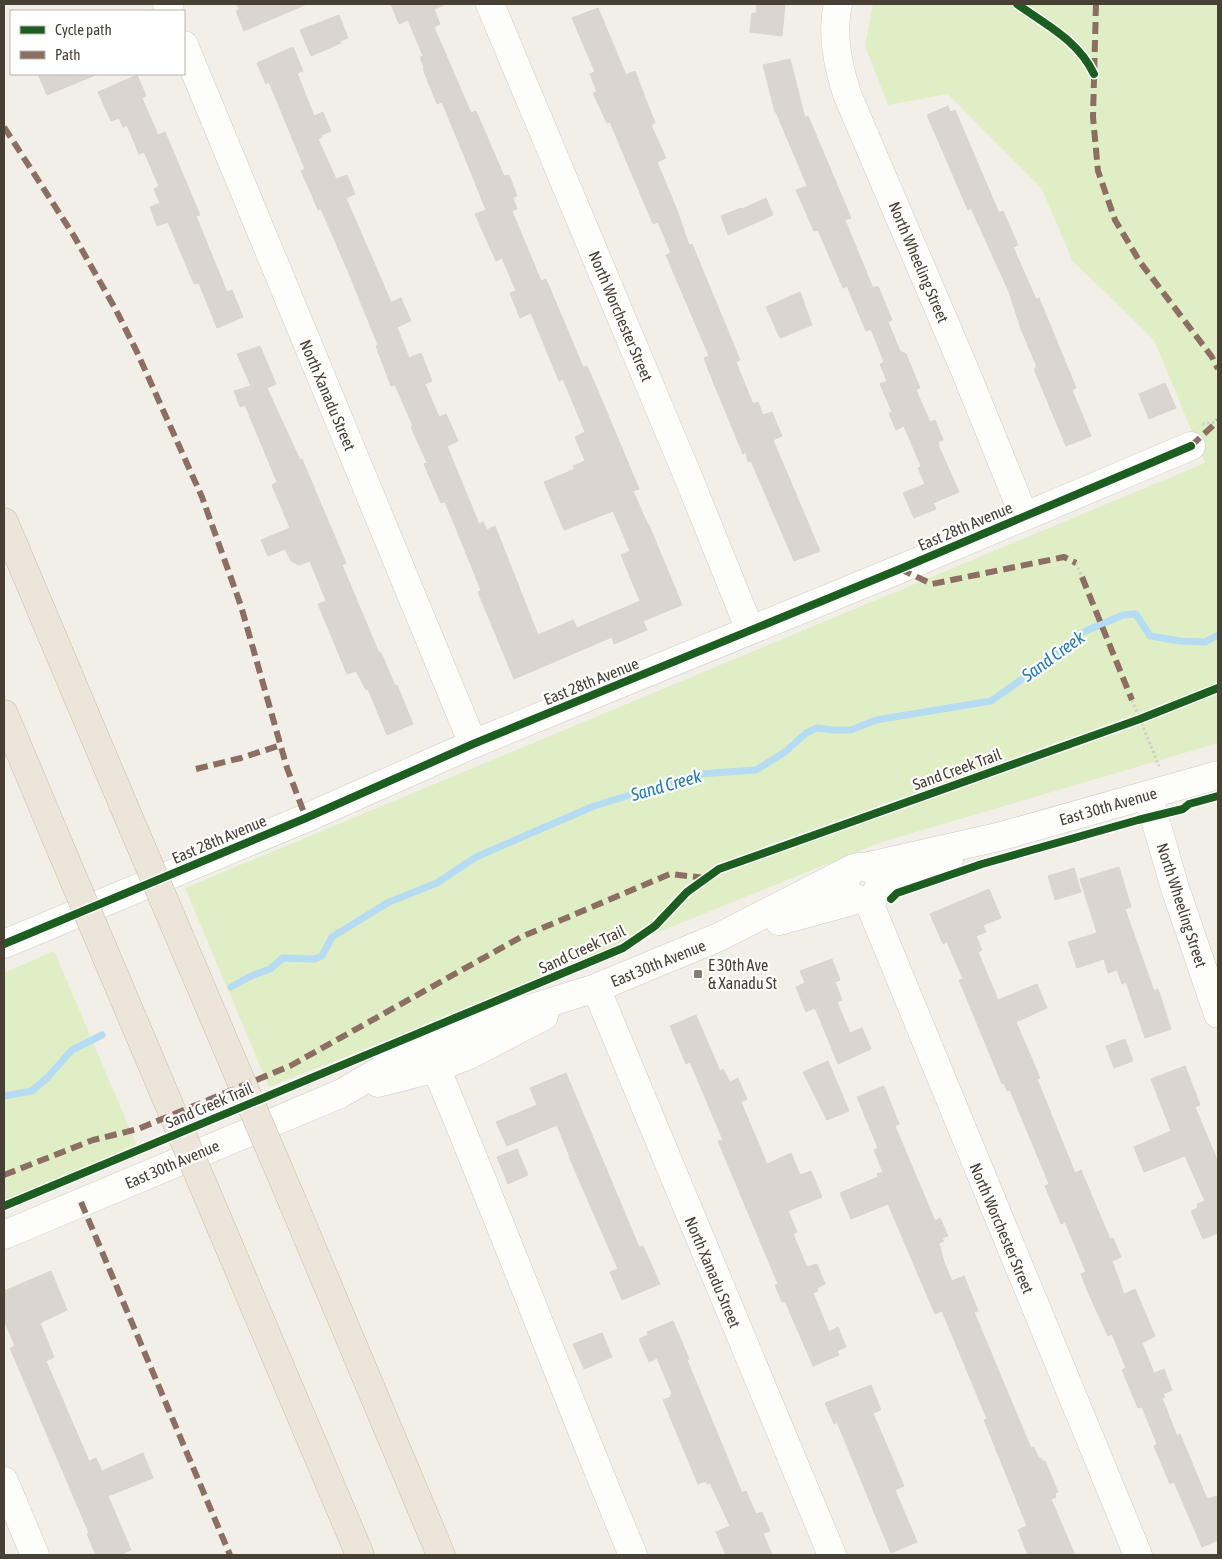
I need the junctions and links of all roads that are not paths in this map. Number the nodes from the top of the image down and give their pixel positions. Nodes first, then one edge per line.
1 (490, 4) edge
2 (838, 4) edge
3 (185, 46) edge
4 (1191, 446) dead end
5 (1024, 516) junction
6 (4, 522) edge
7 (750, 630) junction
8 (4, 714) edge
9 (473, 744) junction
10 (1218, 775) edge
11 (1148, 795) junction
12 (998, 837) junction
13 (858, 869) junction
14 (867, 897) junction
15 (720, 938) junction
16 (4, 944) edge
17 (596, 988) junction
18 (1218, 1014) edge
19 (436, 1068) junction
20 (340, 1094) junction
21 (4, 1235) edge
22 (4, 1481) edge
23 (35, 1555) edge
24 (360, 1555) edge
25 (442, 1555) edge
26 (633, 1555) edge
27 (832, 1555) edge
28 (1138, 1555) edge

1 - 7 street, North Worchester Street
2 - 5 street, North Wheeling Street
3 - 9 street, North Xanadu Street
4 - 5 street, East 28th Avenue
5 - 7 street, East 28th Avenue
6 - 25 highway, bridge
7 - 9 street, East 28th Avenue
8 - 24 highway, bridge
9 - 16 street, East 28th Avenue
10 - 11 street, East 30th Avenue
11 - 12 street, East 30th Avenue
11 - 18 street, North Wheeling Street
12 - 13 street, East 30th Avenue
12 - 14 street, East 30th Avenue
13 - 14 street, North Worchester Street
13 - 15 street, East 30th Avenue
14 - 15 street, East 30th Avenue
14 - 28 street, North Worchester Street
15 - 17 street, East 30th Avenue
17 - 19 street, East 30th Avenue
17 - 20 street, East 30th Avenue
17 - 27 street, North Xanadu Street
19 - 20 street, East 30th Avenue
19 - 26 street
20 - 21 street, East 30th Avenue
22 - 23 street

